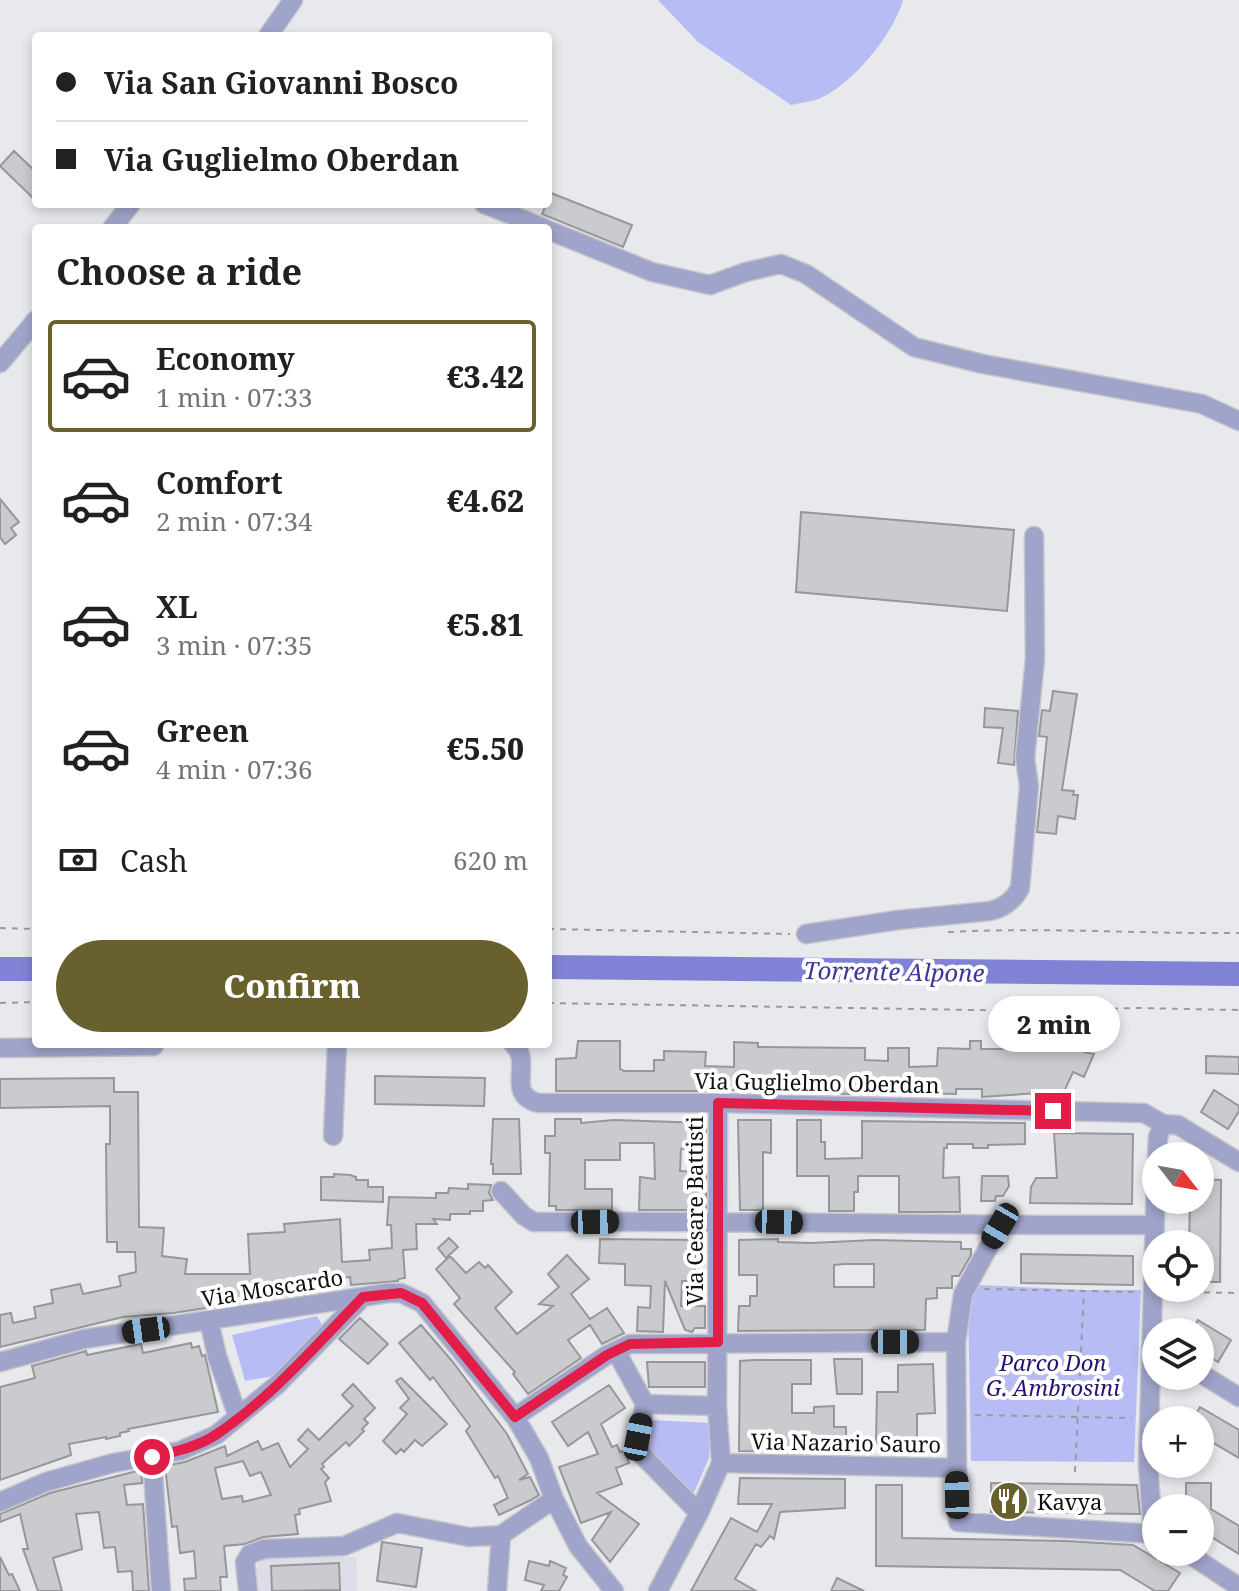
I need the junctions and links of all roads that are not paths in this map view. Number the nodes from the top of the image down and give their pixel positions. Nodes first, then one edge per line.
1 (293, 0) edge
2 (271, 32) edge
3 (128, 208) edge
4 (494, 208) edge
5 (115, 224) edge
6 (534, 224) edge
7 (552, 231) edge
8 (32, 325) edge
9 (0, 363) edge
10 (1239, 421) edge
11 (1034, 536) dead end
12 (806, 934) road end
13 (0, 1048) edge
14 (32, 1048) edge
15 (337, 1048) edge
16 (516, 1048) edge
17 (718, 1103) junction
18 (1163, 1124) junction
19 (333, 1136) dead end
20 (1158, 1142) edge
21 (1239, 1162) edge
22 (501, 1191) dead end
23 (1154, 1214) edge
24 (716, 1220) junction
25 (1154, 1225) junction
26 (1000, 1226) junction
27 (363, 1297) junction
28 (1153, 1318) edge
29 (209, 1321) junction
30 (718, 1342) junction
31 (956, 1342) junction
32 (616, 1351) junction
33 (0, 1362) edge
34 (1214, 1382) edge
35 (1152, 1390) edge
36 (1239, 1397) edge
37 (645, 1404) junction
38 (717, 1406) junction
39 (238, 1417) junction
40 (515, 1417) junction
41 (152, 1457) junction
42 (721, 1463) junction
43 (957, 1468) junction
44 (1151, 1494) edge
45 (554, 1499) junction
46 (0, 1502) edge
47 (699, 1513) junction
48 (1142, 1532) edge
49 (501, 1535) junction
50 (1207, 1566) edge
51 (1239, 1587) edge
52 (161, 1591) edge
53 (248, 1591) edge
54 (497, 1591) edge
55 (614, 1591) edge
56 (658, 1591) edge

1 - 2 street
3 - 5 street
4 - 6 street
7 - 10 street
8 - 9 street
11 - 12 street
13 - 14 street
15 - 19 street
16 - 17 street, Via Guglielmo Oberdan
17 - 18 street, Via Guglielmo Oberdan
17 - 24 street, Via Cesare Battisti
18 - 20 street
18 - 21 street, Via Guglielmo Oberdan
22 - 24 street
23 - 25 street
24 - 26 street
24 - 30 street, Via Cesare Battisti
25 - 26 street
25 - 28 street
26 - 31 street
27 - 29 street, Via Moscardo
27 - 39 street
27 - 40 street, Via Moscardo
29 - 33 street, Via Moscardo
29 - 39 street
30 - 31 street
30 - 32 street
30 - 38 street, Via Cesare Battisti
31 - 43 street
32 - 37 street
32 - 40 street
34 - 36 street
35 - 44 street
37 - 38 street
37 - 47 street
38 - 42 street, Via Cesare Battisti
39 - 41 street
40 - 45 street, Via Moscardo
41 - 46 street
41 - 52 street
42 - 43 street, Via Nazario Sauro
42 - 47 street, Via Cesare Battisti
43 - 48 street, Via Nazario Sauro
45 - 49 street
45 - 55 street, Via Moscardo
47 - 56 street, Via Cesare Battisti
49 - 53 street
49 - 54 street
50 - 51 street

